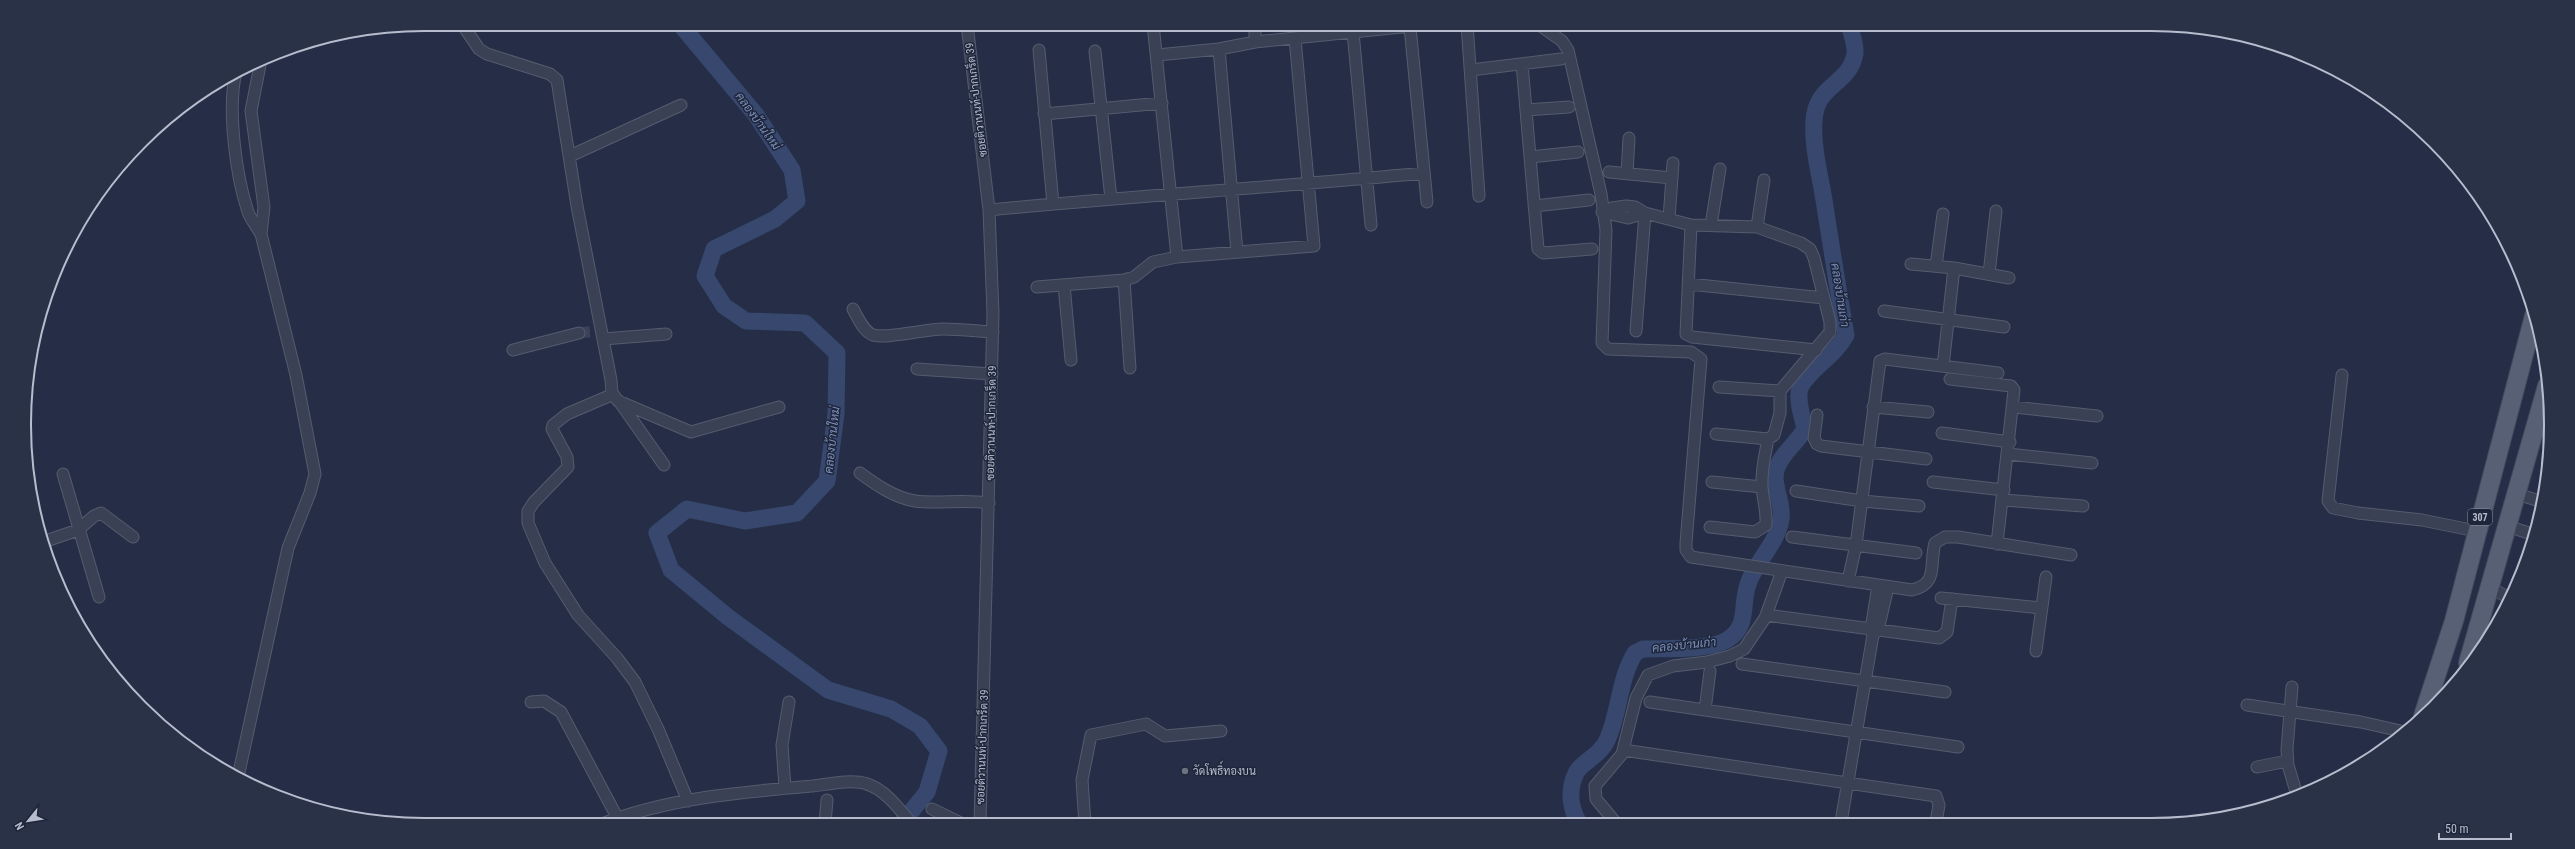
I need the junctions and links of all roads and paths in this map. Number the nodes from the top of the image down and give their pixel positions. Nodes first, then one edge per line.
1 (467, 31) edge
2 (968, 31) edge
3 (1154, 31) edge
4 (1255, 31) edge
5 (1314, 31) edge
6 (1358, 31) edge
7 (1410, 31) edge
8 (1467, 31) edge
9 (1548, 31) edge
10 (1353, 32) junction
11 (1314, 36) junction
12 (1295, 38) junction
13 (1255, 42) junction
14 (1219, 49) junction
15 (1039, 50) dead end
16 (1095, 51) dead end
17 (1157, 55) junction
18 (1561, 59) dead end
19 (1522, 64) junction
20 (260, 68) edge
21 (1470, 70) junction
22 (234, 81) edge
23 (1162, 103) junction
24 (681, 105) dead end
25 (1569, 107) dead end
26 (1101, 109) junction
27 (1526, 110) junction
28 (1044, 114) junction
29 (1629, 138) dead end
30 (1578, 152) dead end
31 (570, 156) junction
32 (1530, 157) junction
33 (1673, 163) dead end
34 (1720, 169) dead end
35 (1609, 172) dead end
36 (1424, 173) junction
37 (1627, 174) junction
38 (1366, 178) junction
39 (1672, 178) junction
40 (1764, 180) dead end
41 (1309, 184) junction
42 (1231, 191) junction
43 (1171, 193) junction
44 (1479, 196) dead end
45 (1112, 199) junction
46 (1589, 200) dead end
47 (1427, 202) dead end
48 (1052, 204) junction
49 (1534, 206) junction
50 (989, 210) junction
51 (1996, 211) dead end
52 (1602, 212) junction
53 (1645, 213) junction
54 (1943, 214) dead end
55 (1669, 219) junction
56 (1371, 225) dead end
57 (1691, 225) junction
58 (1711, 225) junction
59 (1757, 227) junction
60 (261, 234) junction
61 (1592, 249) dead end
62 (1237, 252) junction
63 (1177, 257) junction
64 (1911, 264) dead end
65 (1936, 266) junction
66 (1954, 268) junction
67 (1989, 274) junction
68 (2009, 278) dead end
69 (1124, 280) junction
70 (1689, 284) junction
71 (1064, 285) junction
72 (1037, 287) dead end
73 (1824, 298) junction
74 (853, 309) dead end
75 (1884, 311) dead end
76 (1948, 319) junction
77 (2531, 325) edge
78 (2004, 327) dead end
79 (1636, 331) dead end
80 (993, 332) junction
81 (579, 333) tunnel mouth
82 (600, 333) junction
83 (666, 334) dead end
84 (513, 350) dead end
85 (1816, 350) junction
86 (1070, 360) dead end
87 (1943, 366) junction
88 (1130, 368) dead end
89 (917, 369) dead end
90 (1998, 373) dead end
91 (992, 374) junction
92 (2342, 375) dead end
93 (1950, 379) dead end
94 (1719, 387) dead end
95 (1780, 391) junction
96 (615, 397) junction
97 (2543, 400) edge
98 (1873, 406) junction
99 (779, 407) dead end
100 (2014, 407) junction
101 (1928, 412) dead end
102 (1817, 415) dead end
103 (2098, 416) dead end
104 (1942, 433) dead end
105 (1716, 434) dead end
106 (1768, 439) junction
107 (2010, 442) junction
108 (1867, 453) junction
109 (2008, 454) junction
110 (1926, 459) dead end
111 (2092, 463) dead end
112 (664, 465) dead end
113 (860, 473) dead end
114 (63, 474) dead end
115 (1712, 482) dead end
116 (1933, 482) dead end
117 (1762, 487) junction
118 (1796, 491) dead end
119 (2517, 494) junction
120 (2003, 495) junction
121 (2536, 500) edge
122 (1862, 501) junction
123 (989, 502) junction
124 (1919, 506) dead end
125 (2083, 506) dead end
126 (2508, 526) junction
127 (1710, 527) dead end
128 (78, 530) junction
129 (2476, 532) junction
130 (2529, 533) edge
131 (133, 537) dead end
132 (1792, 537) dead end
133 (49, 540) edge
134 (1997, 544) junction
135 (1856, 545) junction
136 (1916, 553) dead end
137 (2071, 555) dead end
138 (1779, 571) junction
139 (2046, 577) dead end
140 (1848, 581) junction
141 (1883, 586) junction
142 (2490, 588) junction
143 (2505, 595) edge
144 (99, 597) dead end
145 (2041, 608) junction
146 (1766, 615) junction
147 (1874, 632) junction
148 (2036, 651) dead end
149 (2471, 653) edge
150 (1742, 664) dead end
151 (1710, 671) dead end
152 (1864, 680) junction
153 (2292, 688) dead end
154 (1945, 692) dead end
155 (532, 702) dead end
156 (1650, 702) dead end
157 (2247, 704) dead end
158 (2426, 705) edge
159 (788, 708) dead end
160 (1705, 710) junction
161 (2288, 711) junction
162 (2398, 730) edge
163 (1221, 731) dead end
164 (1856, 733) junction
165 (1958, 747) dead end
166 (1623, 750) junction
167 (2288, 761) junction
168 (2257, 767) dead end
169 (239, 771) edge
170 (1847, 784) junction
171 (785, 788) junction
172 (2296, 790) edge
173 (826, 793) junction
174 (688, 801) junction
175 (932, 809) dead end
176 (619, 818) edge
177 (624, 818) edge
178 (825, 818) edge
179 (907, 818) edge
180 (951, 818) edge
181 (980, 818) edge
182 (1084, 818) edge
183 (1612, 818) edge
184 (1842, 818) edge
185 (1937, 818) edge

1 - 31 street
2 - 50 street, ซอยติวานนท์-ปากเกร็ด 39
3 - 17 street
4 - 13 street
5 - 11 street
6 - 10 street
7 - 36 street
8 - 21 street
9 - 52 street
10 - 11 street
10 - 38 street
11 - 12 street
12 - 13 street
12 - 41 street
13 - 14 street
14 - 17 street
14 - 42 street
15 - 28 street
16 - 26 street
17 - 23 street
18 - 19 street
19 - 21 street
19 - 27 street
20 - 60 street
21 - 44 street
22 - 60 street
23 - 26 street
23 - 43 street
24 - 31 street
25 - 27 street
26 - 28 street
26 - 45 street
27 - 32 street
28 - 48 street
29 - 37 street
30 - 32 street
31 - 82 street
32 - 49 street
33 - 39 street
34 - 58 street
35 - 37 street
36 - 38 street
36 - 47 street
37 - 39 street
38 - 41 street
38 - 56 street
39 - 55 street
40 - 59 street
41 - 42 street
41 - 62 street
42 - 43 street
42 - 62 street
43 - 45 street
43 - 63 street
45 - 48 street
46 - 49 street
48 - 50 street
49 - 61 street
50 - 80 street, ซอยติวานนท์-ปากเกร็ด 39
51 - 67 street
52 - 53 street
52 - 138 street
53 - 55 street
53 - 79 street
54 - 65 street
55 - 57 street
57 - 58 street
57 - 70 street
58 - 59 street
59 - 73 street
60 - 169 street
62 - 63 street
63 - 69 street
64 - 65 street
65 - 66 street
66 - 67 street
66 - 76 street
67 - 68 street
69 - 71 street
69 - 88 street
70 - 73 street
70 - 85 street
71 - 72 street
71 - 86 street
73 - 85 street
74 - 80 street
75 - 76 street
76 - 78 street
76 - 87 street
77 - 129 main road, 307
80 - 91 street, ซอยติวานนท์-ปากเกร็ด 39
81 - 84 street
82 - 83 street
82 - 96 street
85 - 95 street
87 - 90 street
87 - 98 street
89 - 91 street
91 - 123 street, ซอยติวานนท์-ปากเกร็ด 39
92 - 129 street
93 - 100 street
94 - 95 street
95 - 106 street
96 - 99 street
96 - 112 street
96 - 174 street
97 - 119 main road, 307
98 - 101 street
98 - 108 street
100 - 103 street
100 - 107 street
102 - 108 street
104 - 107 street
105 - 106 street
106 - 117 street
107 - 109 street
108 - 110 street
108 - 122 street
109 - 111 street
109 - 120 street
113 - 123 street
114 - 128 street
115 - 117 street
116 - 120 street
117 - 127 street
118 - 122 street
119 - 121 street
119 - 126 main road, 307
120 - 125 street
120 - 134 street
122 - 124 street
122 - 135 street
123 - 181 street, ซอยติวานนท์-ปากเกร็ด 39
126 - 130 street
126 - 142 main road, 307
128 - 131 street
128 - 133 street
128 - 144 street
129 - 158 main road, 307
132 - 135 street
134 - 137 street
134 - 141 street
135 - 136 street
135 - 140 street
138 - 140 street
138 - 146 street
139 - 145 street
140 - 141 street
141 - 147 street
142 - 143 street
142 - 149 main road, 307
145 - 147 street
145 - 148 street
146 - 147 street
146 - 166 street
147 - 152 street
150 - 152 street
151 - 160 street
152 - 154 street
152 - 164 street
153 - 161 street
155 - 176 street
156 - 160 street
157 - 161 street
159 - 171 street
160 - 164 street
161 - 162 street
161 - 167 street
163 - 182 street
164 - 165 street
164 - 170 street
166 - 170 street
166 - 183 street
167 - 168 street
167 - 172 street
170 - 184 street
170 - 185 street
171 - 173 street
171 - 174 street
173 - 178 street
173 - 179 street
174 - 177 street
175 - 180 street

